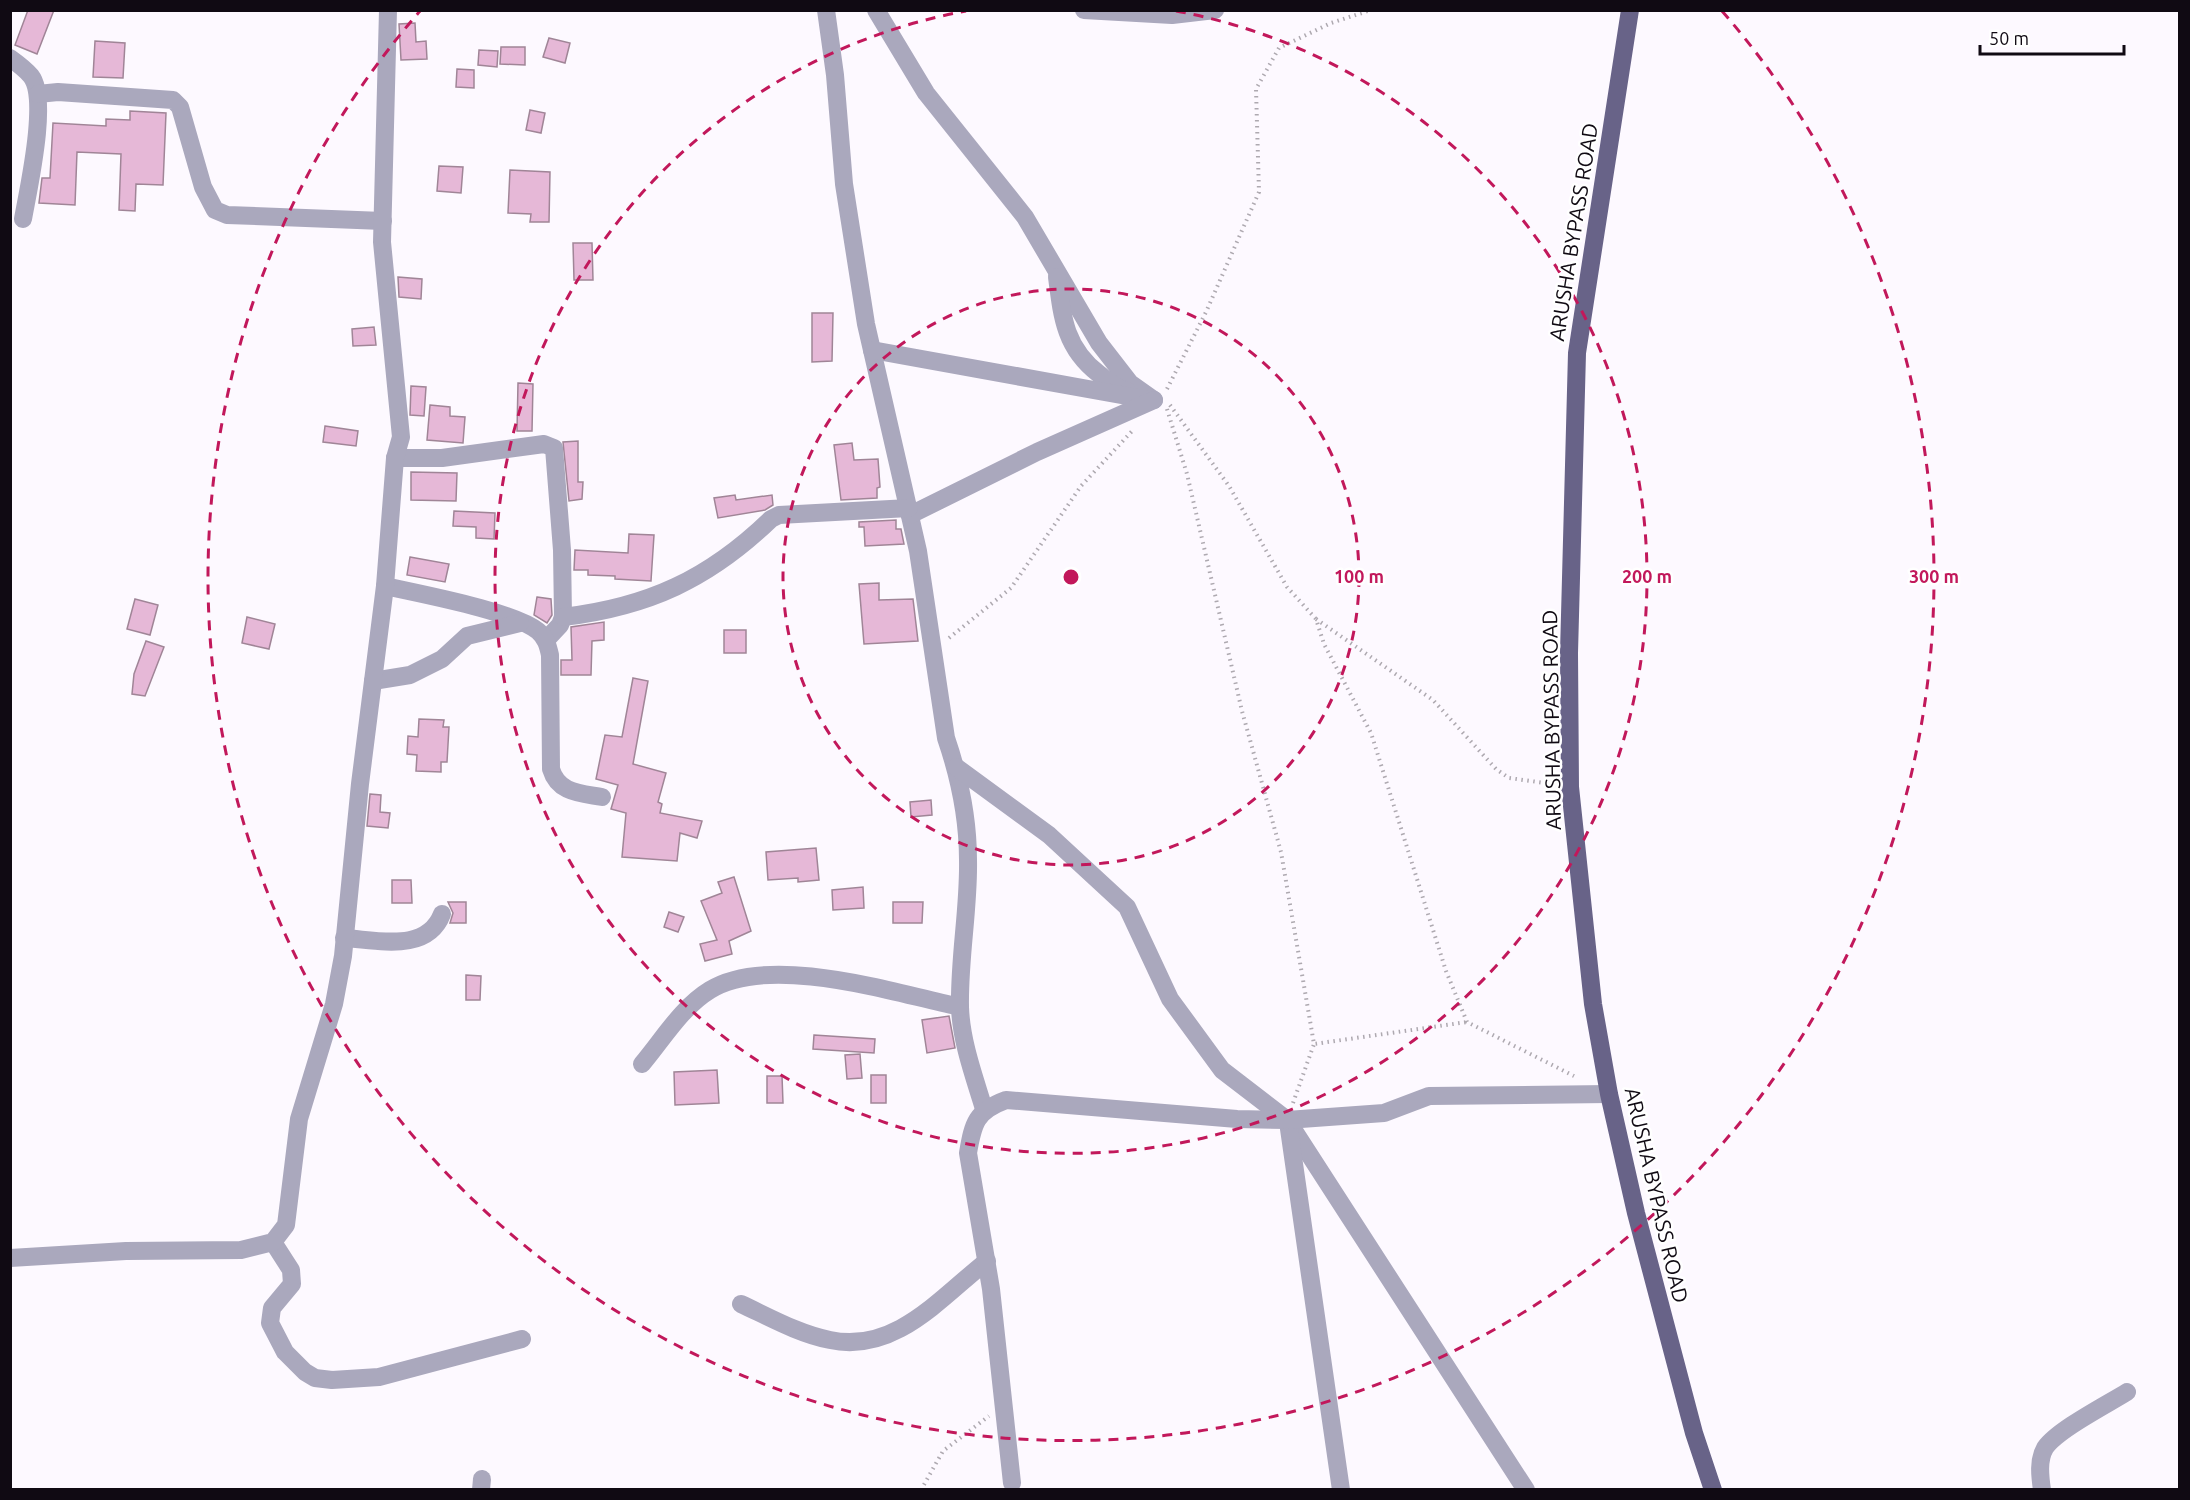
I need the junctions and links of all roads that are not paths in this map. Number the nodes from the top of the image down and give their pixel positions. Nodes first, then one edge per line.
1 (387, 10) edge
2 (826, 10) edge
3 (876, 10) edge
4 (1084, 10) edge
5 (1215, 10) edge
6 (1630, 10) edge
7 (10, 58) edge
8 (38, 94) junction
9 (22, 219) dead end
10 (383, 221) junction
11 (872, 350) junction
12 (1159, 399) junction
13 (394, 458) junction
14 (909, 511) junction
15 (385, 586) junction
16 (563, 617) junction
17 (522, 622) junction
18 (546, 640) junction
19 (373, 681) junction
20 (956, 768) junction
21 (602, 797) dead end
22 (442, 914) dead end
23 (344, 938) junction
24 (960, 1007) junction
25 (642, 1064) dead end
26 (1610, 1094) junction
27 (984, 1110) junction
28 (1287, 1120) junction
29 (273, 1242) junction
30 (10, 1258) edge
31 (987, 1261) junction
32 (741, 1304) dead end
33 (522, 1339) dead end
34 (2127, 1392) dead end
35 (1012, 1483) dead end
36 (1341, 1490) edge
37 (1526, 1490) edge
38 (1713, 1490) edge
39 (2042, 1490) edge

1 - 10 street
2 - 11 street
3 - 12 street
4 - 5 street
6 - 26 main road, ARUSHA BYPASS ROAD
7 - 8 street
8 - 9 street
8 - 10 street
10 - 13 street
11 - 12 street
11 - 14 street
12 - 14 street
13 - 15 street
13 - 16 street
14 - 16 street
14 - 20 street
15 - 17 street
15 - 19 street
16 - 18 street
17 - 18 street
17 - 19 street
18 - 21 street
19 - 23 street
20 - 24 street
20 - 28 street
22 - 23 street
23 - 29 street
24 - 25 street
24 - 27 street
26 - 28 street
26 - 38 main road, ARUSHA BYPASS ROAD
27 - 28 street
27 - 31 street
28 - 36 street
28 - 37 street
29 - 30 street
29 - 33 street
31 - 32 street
31 - 35 street
34 - 39 street

